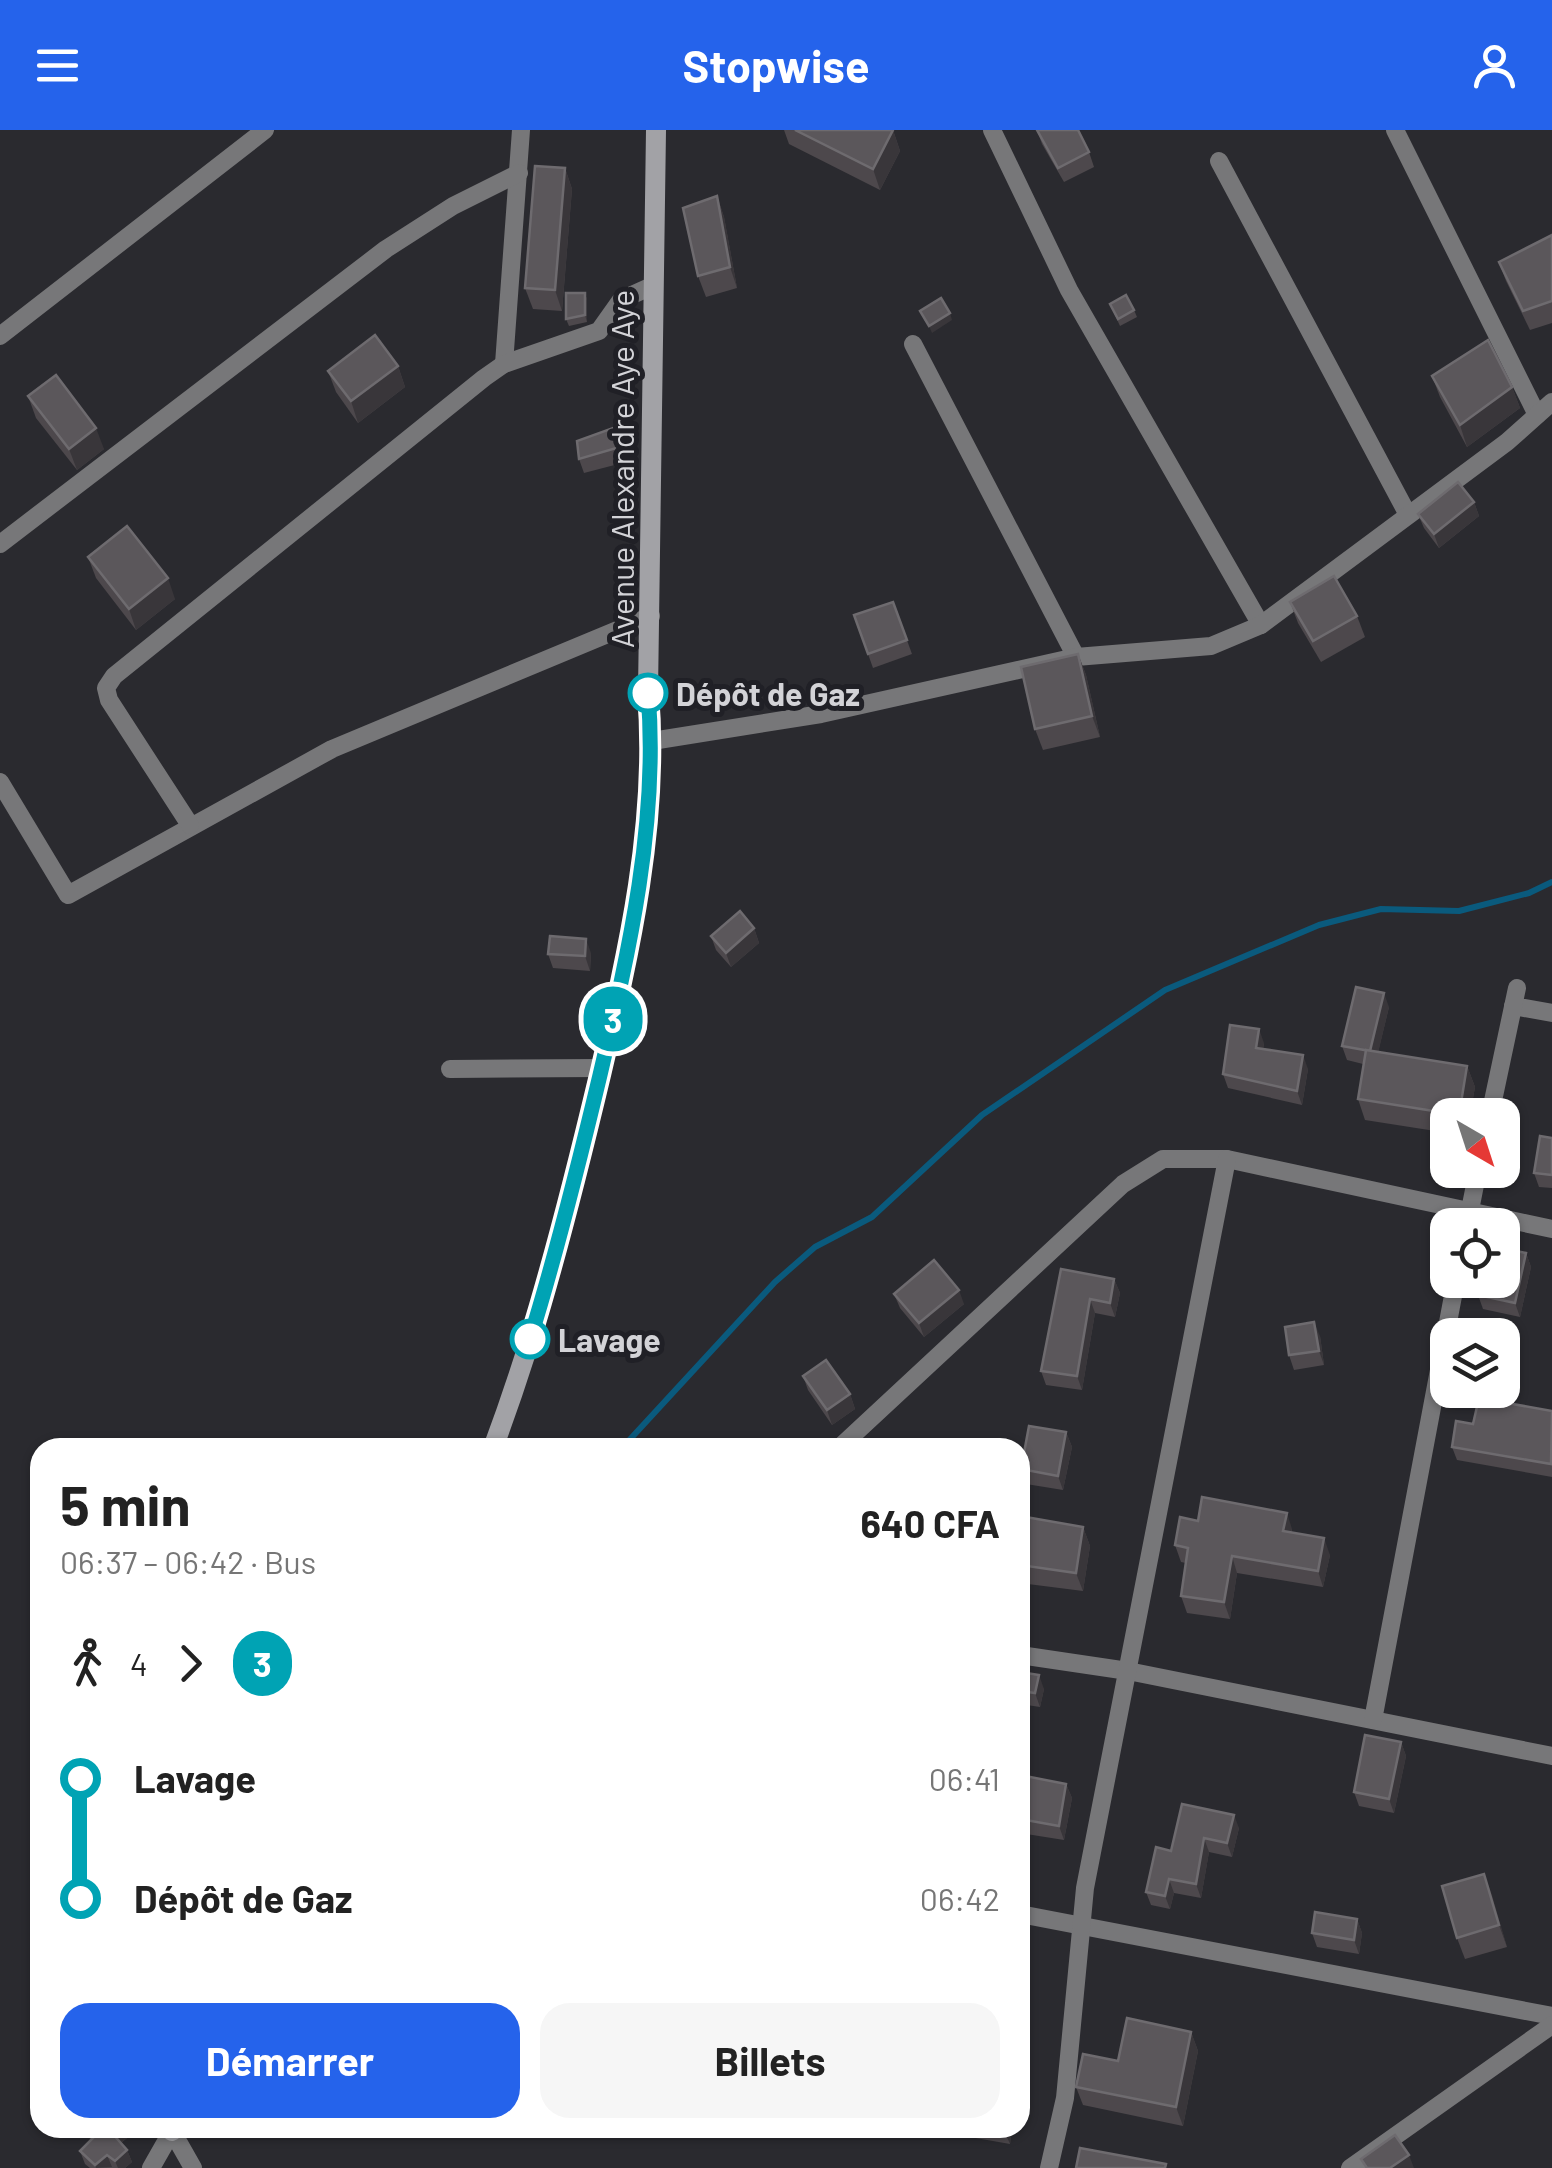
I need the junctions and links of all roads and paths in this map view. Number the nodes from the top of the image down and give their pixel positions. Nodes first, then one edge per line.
1 (265, 130) edge
2 (521, 130) edge
3 (656, 130) edge
4 (992, 130) edge
5 (1395, 130) edge
6 (1219, 161) dead end
7 (519, 173) junction
8 (652, 286) junction
9 (0, 336) edge
10 (913, 344) dead end
11 (504, 364) junction
12 (1545, 409) edge
13 (1407, 513) junction
14 (0, 544) edge
15 (650, 616) junction
16 (1261, 625) junction
17 (1076, 656) junction
18 (652, 742) junction
19 (0, 782) edge
20 (190, 825) junction
21 (1552, 1012) edge
22 (602, 1068) junction
23 (450, 1069) dead end
24 (1494, 1098) edge
25 (1227, 1158) junction
26 (1430, 1209) edge
27 (1520, 1225) edge
28 (1552, 1229) edge
29 (1453, 1298) edge
30 (496, 1438) edge
31 (849, 1438) edge
32 (1030, 1656) edge
33 (1128, 1671) junction
34 (1373, 1720) junction
35 (1552, 1756) edge
36 (1030, 1916) edge
37 (1079, 1927) junction
38 (1552, 2016) edge
39 (1552, 2025) edge
40 (168, 2138) edge
41 (178, 2138) edge
42 (151, 2168) edge
43 (193, 2168) edge
44 (1048, 2168) edge
45 (1350, 2168) edge

1 - 9 street
2 - 7 street
3 - 8 street, Avenue Alexandre Aye Aye
4 - 16 street
5 - 12 street
6 - 13 street
7 - 11 street
7 - 14 street
8 - 11 street
8 - 15 street, Avenue Alexandre Aye Aye
10 - 17 street
11 - 20 street
12 - 13 street
13 - 16 street
15 - 18 street, Avenue Alexandre Aye Aye
15 - 20 street
16 - 17 street
17 - 18 street
18 - 22 street, Avenue Alexandre Aye Aye
19 - 20 street
21 - 24 street
22 - 23 street
22 - 30 street, Avenue Alexandre Aye Aye
25 - 26 street
25 - 31 street
25 - 33 street
27 - 28 street
29 - 34 street
32 - 33 street
33 - 34 street
33 - 37 street
34 - 35 street
36 - 37 street
37 - 38 street
37 - 44 street
39 - 45 street
40 - 42 street
41 - 43 street

